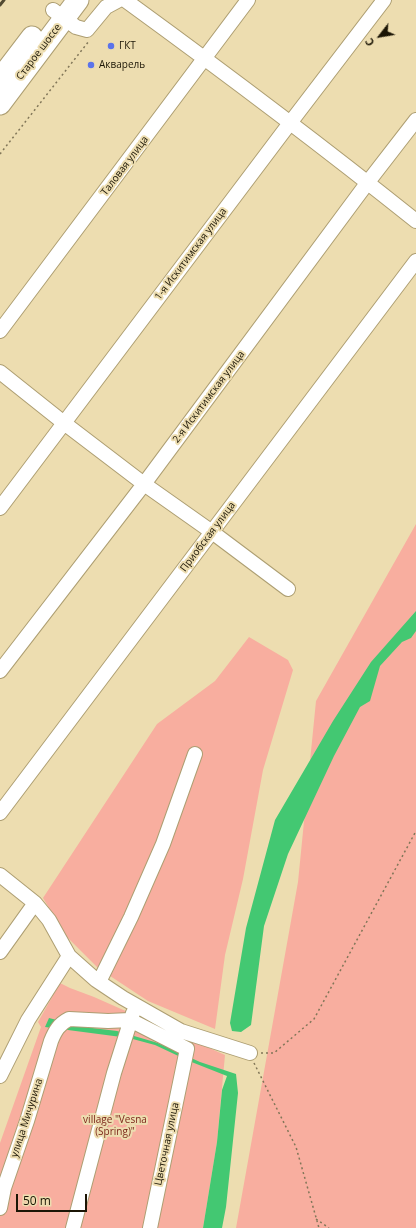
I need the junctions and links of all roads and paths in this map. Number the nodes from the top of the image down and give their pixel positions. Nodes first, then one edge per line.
1 (78, 0) edge
2 (119, 0) edge
3 (125, 0) edge
4 (248, 0) edge
5 (384, 0) edge
6 (59, 9) edge
7 (92, 37) dead end
8 (205, 58) junction
9 (0, 79) edge
10 (0, 104) edge
11 (416, 120) edge
12 (290, 123) junction
13 (0, 154) edge
14 (368, 182) junction
15 (416, 221) edge
16 (416, 261) edge
17 (0, 331) edge
18 (0, 372) edge
19 (64, 423) junction
20 (144, 484) junction
21 (0, 508) edge
22 (212, 532) junction
23 (288, 589) dead end
24 (0, 671) edge
25 (195, 754) dead end
26 (0, 813) edge
27 (416, 831) edge
28 (0, 875) edge
29 (34, 903) junction
30 (0, 952) edge
31 (69, 956) junction
32 (99, 982) junction
33 (136, 1006) junction
34 (127, 1030) junction
35 (250, 1053) junction
36 (0, 1076) edge
37 (0, 1208) edge
38 (316, 1219) junction
39 (73, 1228) edge
40 (150, 1228) edge
41 (319, 1228) edge
42 (328, 1228) edge

1 - 6 highway, Старое шоссе
2 - 6 street
3 - 8 street
4 - 8 street, Таловая улица
5 - 12 street, 1-я Искитимская улица
6 - 9 highway, Старое шоссе
6 - 10 highway, Старое шоссе
7 - 13 path
8 - 12 street
8 - 17 street, Таловая улица
11 - 14 street, 2-я Искитимская улица
12 - 14 street
12 - 19 street, 1-я Искитимская улица
14 - 15 street
14 - 20 street, 2-я Искитимская улица
16 - 22 street, Приобская улица
18 - 19 street
19 - 20 street
19 - 21 street, 1-я Искитимская улица
20 - 22 street
20 - 24 street, 2-я Искитимская улица
22 - 23 street
22 - 26 street, Приобская улица
25 - 32 street
27 - 35 path
28 - 29 street
29 - 30 street
29 - 31 street
31 - 32 street
31 - 36 street
32 - 33 street
33 - 34 street
33 - 35 street
34 - 37 street, улица Мичурина
34 - 39 street
34 - 40 street, Цветочная улица
35 - 38 path
38 - 41 path
38 - 42 path

